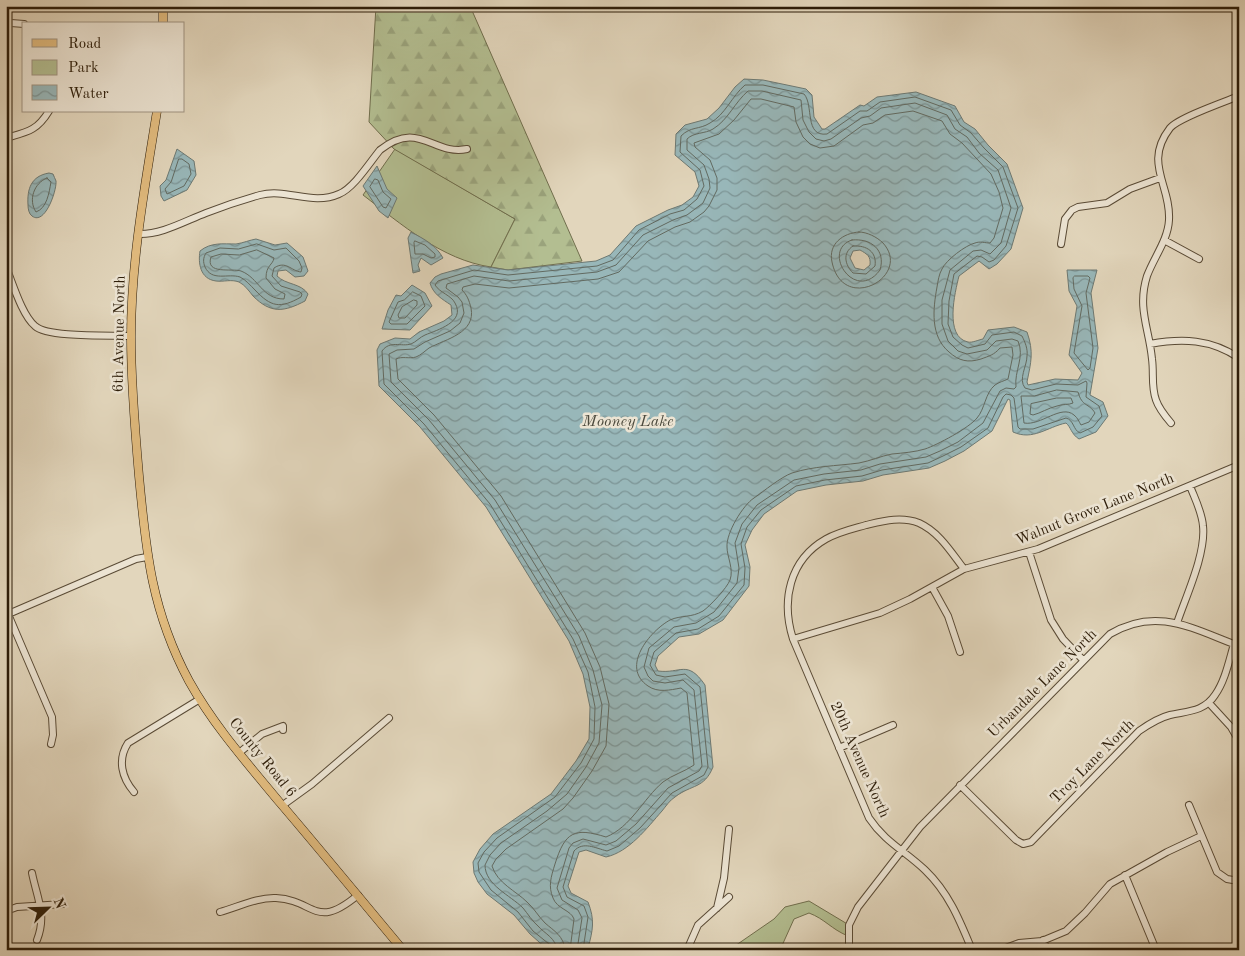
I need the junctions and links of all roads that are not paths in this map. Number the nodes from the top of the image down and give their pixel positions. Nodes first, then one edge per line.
1 (162, 6) edge
2 (163, 22) edge
3 (11, 23) dead end
4 (22, 24) edge
5 (1239, 96) edge
6 (48, 112) edge
7 (157, 112) edge
8 (6, 138) edge
9 (467, 149) dead end
10 (1160, 178) junction
11 (138, 234) junction
12 (1164, 240) junction
13 (1061, 244) dead end
14 (1199, 258) dead end
15 (6, 267) edge
16 (131, 336) junction
17 (1150, 344) junction
18 (1239, 358) edge
19 (1170, 423) dead end
20 (1239, 465) edge
21 (1190, 486) junction
22 (1029, 552) junction
23 (147, 557) junction
24 (964, 569) junction
25 (932, 587) junction
26 (7, 614) edge
27 (1177, 623) junction
28 (794, 640) junction
29 (1237, 645) edge
30 (960, 652) dead end
31 (1083, 660) junction
32 (200, 699) junction
33 (1209, 703) junction
34 (389, 718) dead end
35 (893, 725) dead end
36 (284, 730) dead end
37 (1239, 741) edge
38 (51, 744) dead end
39 (839, 748) junction
40 (238, 753) junction
41 (960, 785) junction
42 (134, 792) dead end
43 (283, 805) junction
44 (1189, 805) dead end
45 (729, 829) dead end
46 (1201, 836) junction
47 (901, 852) junction
48 (32, 873) dead end
49 (1126, 875) junction
50 (1239, 882) edge
51 (358, 895) junction
52 (729, 897) dead end
53 (63, 904) dead end
54 (41, 906) junction
55 (717, 908) junction
56 (6, 911) edge
57 (220, 912) dead end
58 (37, 940) dead end
59 (1043, 940) junction
60 (403, 950) edge
61 (687, 950) edge
62 (849, 950) edge
63 (972, 950) edge
64 (1000, 950) edge
65 (1047, 950) edge
66 (1156, 950) edge

1 - 2 main road
3 - 4 street
5 - 10 street
6 - 8 street
7 - 11 main road, 6th Avenue North
9 - 11 street
10 - 12 street
10 - 13 street
11 - 16 main road, 6th Avenue North
12 - 14 street
12 - 17 street
15 - 16 street
16 - 23 main road, 6th Avenue North
17 - 18 street
17 - 19 street
20 - 21 street, Walnut Grove Lane North
21 - 22 street, Walnut Grove Lane North
21 - 27 street
22 - 24 street, Walnut Grove Lane North
22 - 31 street
23 - 26 street
23 - 32 main road, County Road 6
24 - 25 street, Walnut Grove Lane North
24 - 28 street, 20th Avenue North
25 - 28 street, Walnut Grove Lane North
25 - 30 street
26 - 38 street
27 - 29 street, Urbandale Lane North
27 - 31 street, Urbandale Lane North
28 - 39 street, 20th Avenue North
29 - 33 street
31 - 41 street, Urbandale Lane North
32 - 40 main road, County Road 6
32 - 42 street
33 - 37 street
33 - 41 street, Troy Lane North
34 - 43 street
35 - 39 street
36 - 40 street
39 - 47 street, 20th Avenue North
40 - 43 main road, County Road 6
41 - 47 street, Urbandale Lane North
43 - 51 main road, County Road 6
44 - 46 street
45 - 55 street
46 - 49 street
46 - 50 street
47 - 62 street, Urbandale Lane North
47 - 63 street, 20th Avenue North
48 - 54 street
49 - 59 street
49 - 66 street
51 - 57 street
51 - 60 main road, County Road 6
52 - 55 street
53 - 54 street
54 - 56 street
54 - 58 street
55 - 61 street
59 - 64 street
59 - 65 street

